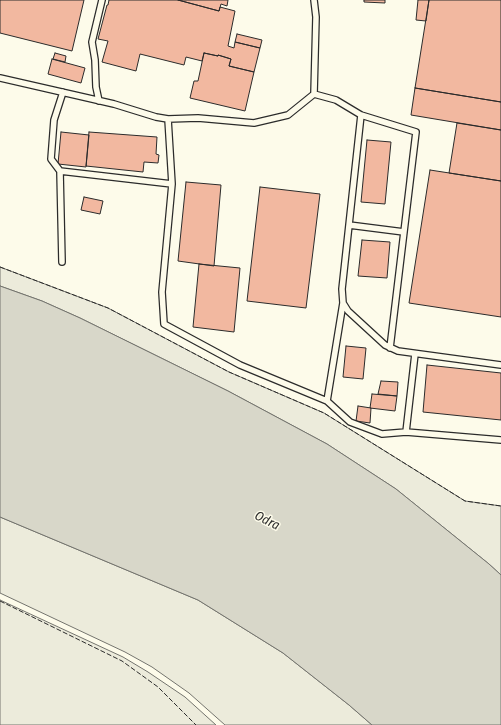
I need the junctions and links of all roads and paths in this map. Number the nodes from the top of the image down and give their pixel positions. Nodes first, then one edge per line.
1 (102, 0) edge
2 (314, 0) edge
3 (0, 78) edge
4 (63, 92) junction
5 (314, 94) junction
6 (99, 101) junction
7 (361, 115) junction
8 (168, 118) junction
9 (60, 171) junction
10 (172, 184) junction
11 (349, 225) junction
12 (404, 232) junction
13 (62, 262) dead end
14 (343, 303) junction
15 (390, 348) junction
16 (415, 354) junction
17 (501, 365) edge
18 (327, 401) junction
19 (406, 432) junction
20 (501, 440) edge

1 - 6 lane
2 - 5 lane
3 - 4 lane
4 - 6 lane
4 - 9 lane
5 - 7 lane
5 - 8 lane
6 - 8 lane
7 - 11 lane
7 - 12 lane
8 - 10 lane
9 - 10 lane
9 - 13 lane
10 - 18 lane
11 - 12 lane
11 - 14 lane
12 - 15 lane
14 - 15 lane
14 - 18 lane
15 - 16 lane
16 - 17 lane
16 - 19 lane
18 - 19 lane
19 - 20 lane

